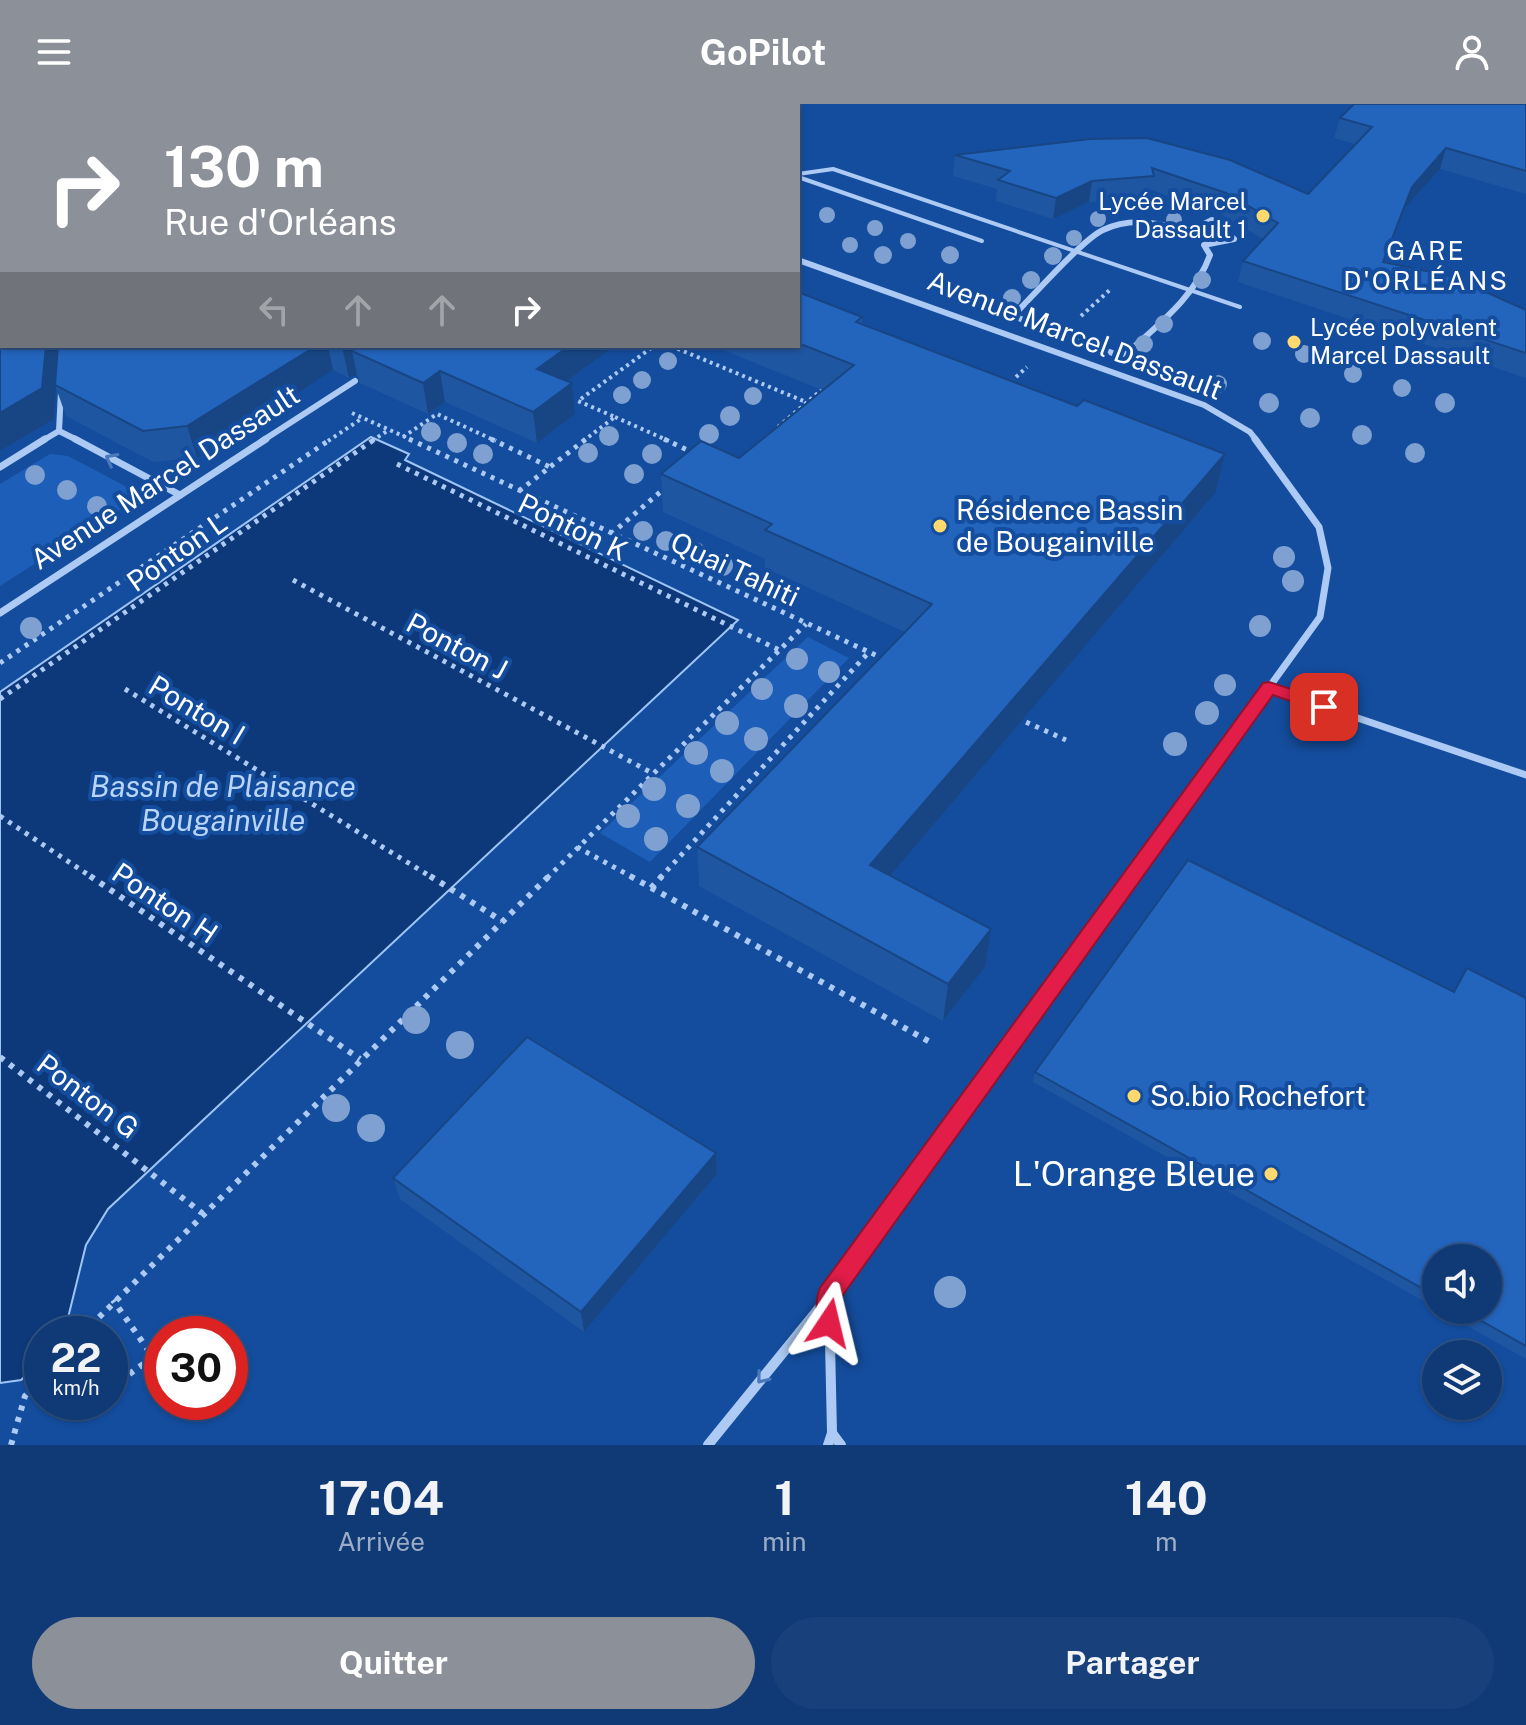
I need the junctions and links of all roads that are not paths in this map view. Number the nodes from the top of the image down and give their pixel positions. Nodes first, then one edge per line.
1 (800, 175) edge
2 (800, 176) edge
3 (982, 241) dead end
4 (1078, 252) junction
5 (800, 261) edge
6 (1190, 290) junction
7 (1240, 307) dead end
8 (62, 375) edge
9 (355, 381) dead end
10 (59, 431) junction
11 (0, 467) edge
12 (180, 495) junction
13 (0, 613) edge
14 (1269, 688) junction
15 (1526, 775) edge
16 (829, 1296) junction
17 (830, 1439) edge
18 (708, 1445) edge
19 (841, 1445) edge

1 - 4 lane
2 - 3 lane
4 - 6 lane
4 - 6 street
4 - 6 street
5 - 14 street, Avenue Marcel Dassault
6 - 7 lane
8 - 10 street
9 - 12 street, Avenue Marcel Dassault
10 - 11 street
12 -> 10 street
12 - 13 street, Avenue Marcel Dassault
14 - 15 street
14 - 16 street, Avenue Marcel Dassault
16 - 17 street
16 -> 18 street, Avenue Marcel Dassault
17 - 19 street

